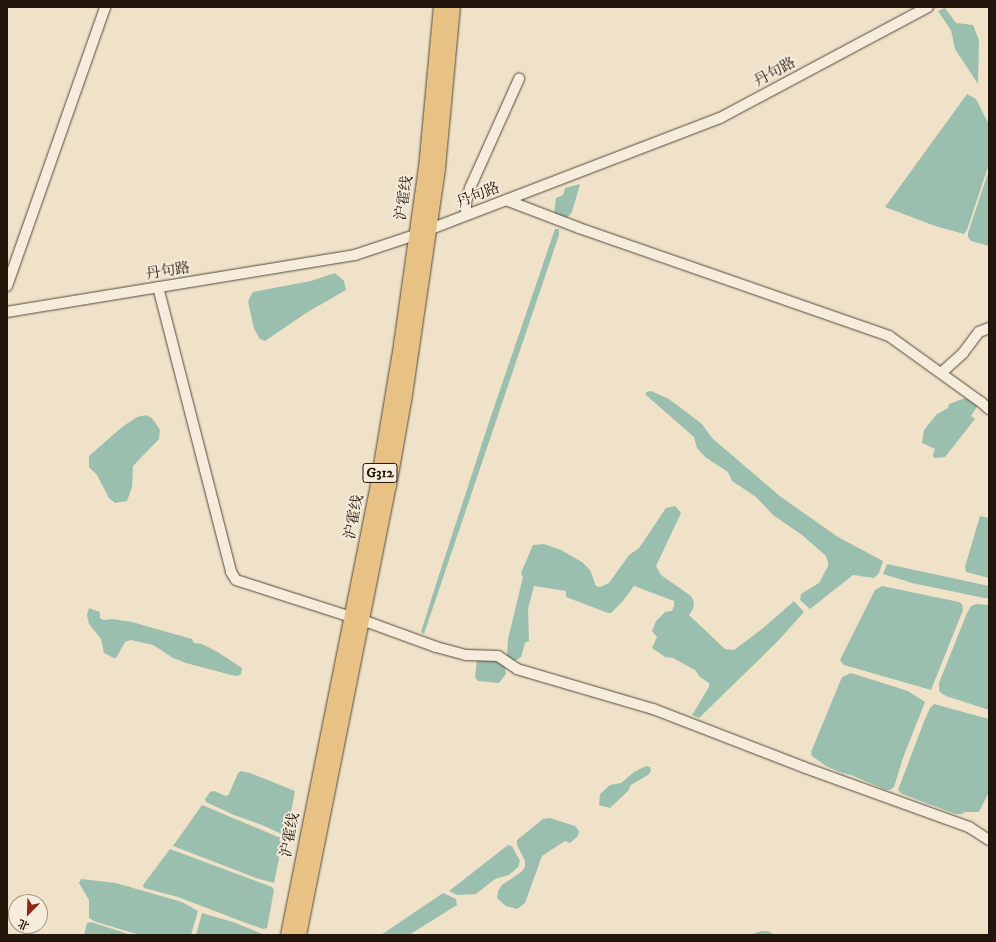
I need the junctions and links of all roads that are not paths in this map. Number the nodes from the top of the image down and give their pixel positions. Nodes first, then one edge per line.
1 (105, 7) edge
2 (441, 7) edge
3 (453, 7) edge
4 (928, 7) edge
5 (519, 79) dead end
6 (506, 200) junction
7 (466, 216) junction
8 (428, 230) junction
9 (415, 235) junction
10 (7, 286) edge
11 (158, 288) junction
12 (7, 312) edge
13 (989, 328) edge
14 (940, 373) junction
15 (989, 409) edge
16 (357, 618) junction
17 (989, 840) edge
18 (288, 935) edge
19 (299, 935) edge

1 - 10 street
2 - 9 highway, 沪霍线 / G312
3 - 8 highway, 沪霍线 / G312
4 - 6 street, 丹句路
5 - 7 street
6 - 7 street, 丹句路
6 - 14 street
7 - 8 street, 丹句路
8 - 9 street, 丹句路
8 - 16 highway, 沪霍线 / G312
9 - 11 street, 丹句路
9 - 16 highway, 沪霍线 / G312
11 - 12 street, 丹句路
11 - 16 street
13 - 14 street
14 - 15 street
16 - 17 street
16 - 18 highway, 沪霍线 / G312
16 - 19 highway, 沪霍线 / G312

